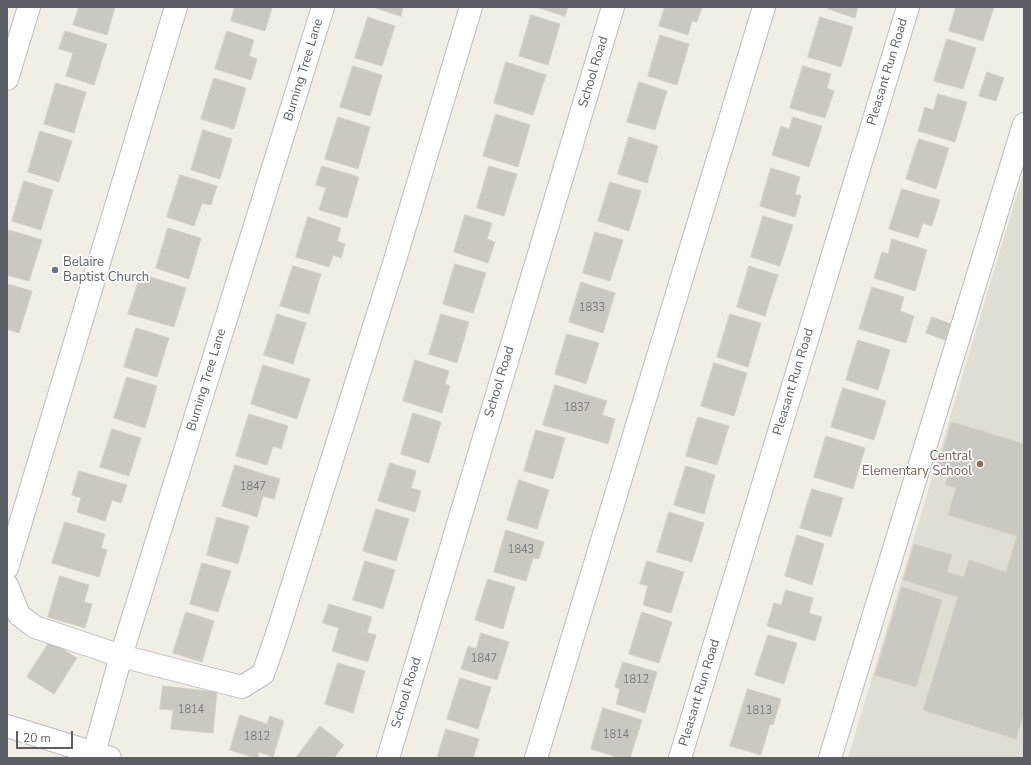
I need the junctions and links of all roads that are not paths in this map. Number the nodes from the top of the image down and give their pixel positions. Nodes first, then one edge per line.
1 (29, 7) edge
2 (176, 7) edge
3 (323, 7) edge
4 (471, 7) edge
5 (613, 7) edge
6 (764, 7) edge
7 (908, 7) edge
8 (7, 79) edge
9 (1024, 124) edge
10 (7, 568) edge
11 (7, 585) edge
12 (121, 656) junction
13 (7, 726) edge
14 (102, 756) edge
15 (388, 758) edge
16 (536, 758) edge
17 (680, 758) edge
18 (830, 758) edge

1 - 8 street
2 - 10 street
3 - 12 street, Burning Tree Lane
4 - 12 street
5 - 15 street, School Road
6 - 16 street
7 - 17 street, Pleasant Run Road
9 - 18 street
11 - 12 street
12 - 14 street, Burning Tree Lane
13 - 14 street

